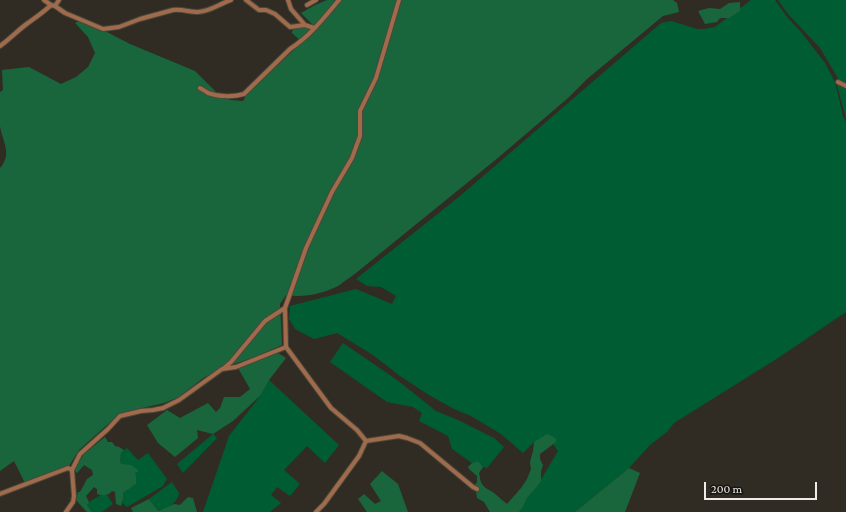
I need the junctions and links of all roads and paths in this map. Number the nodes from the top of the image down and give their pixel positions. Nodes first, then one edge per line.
1 (44, 0) edge
2 (59, 0) edge
3 (231, 0) edge
4 (246, 0) edge
5 (288, 0) edge
6 (316, 0) edge
7 (339, 0) edge
8 (399, 0) edge
9 (226, 1) edge
10 (53, 5) junction
11 (306, 5) dead end
12 (305, 25) junction
13 (314, 28) junction
14 (0, 46) edge
15 (838, 82) dead end
16 (846, 86) edge
17 (200, 88) dead end
18 (285, 308) junction
19 (286, 347) junction
20 (222, 369) junction
21 (366, 441) junction
22 (72, 470) junction
23 (477, 489) dead end
24 (0, 494) edge
25 (66, 512) edge
26 (316, 512) edge

1 - 10 street
2 - 10 street
3 - 9 street
4 - 12 street
5 - 12 street
6 - 11 street
7 - 13 street
8 - 18 street
9 - 10 street
10 - 14 street
12 - 13 street
13 - 17 street
15 - 16 street
18 - 19 street
18 - 20 street
19 - 20 street
19 - 21 street
20 - 22 street
21 - 23 street
21 - 26 street
22 - 24 street
22 - 25 street

